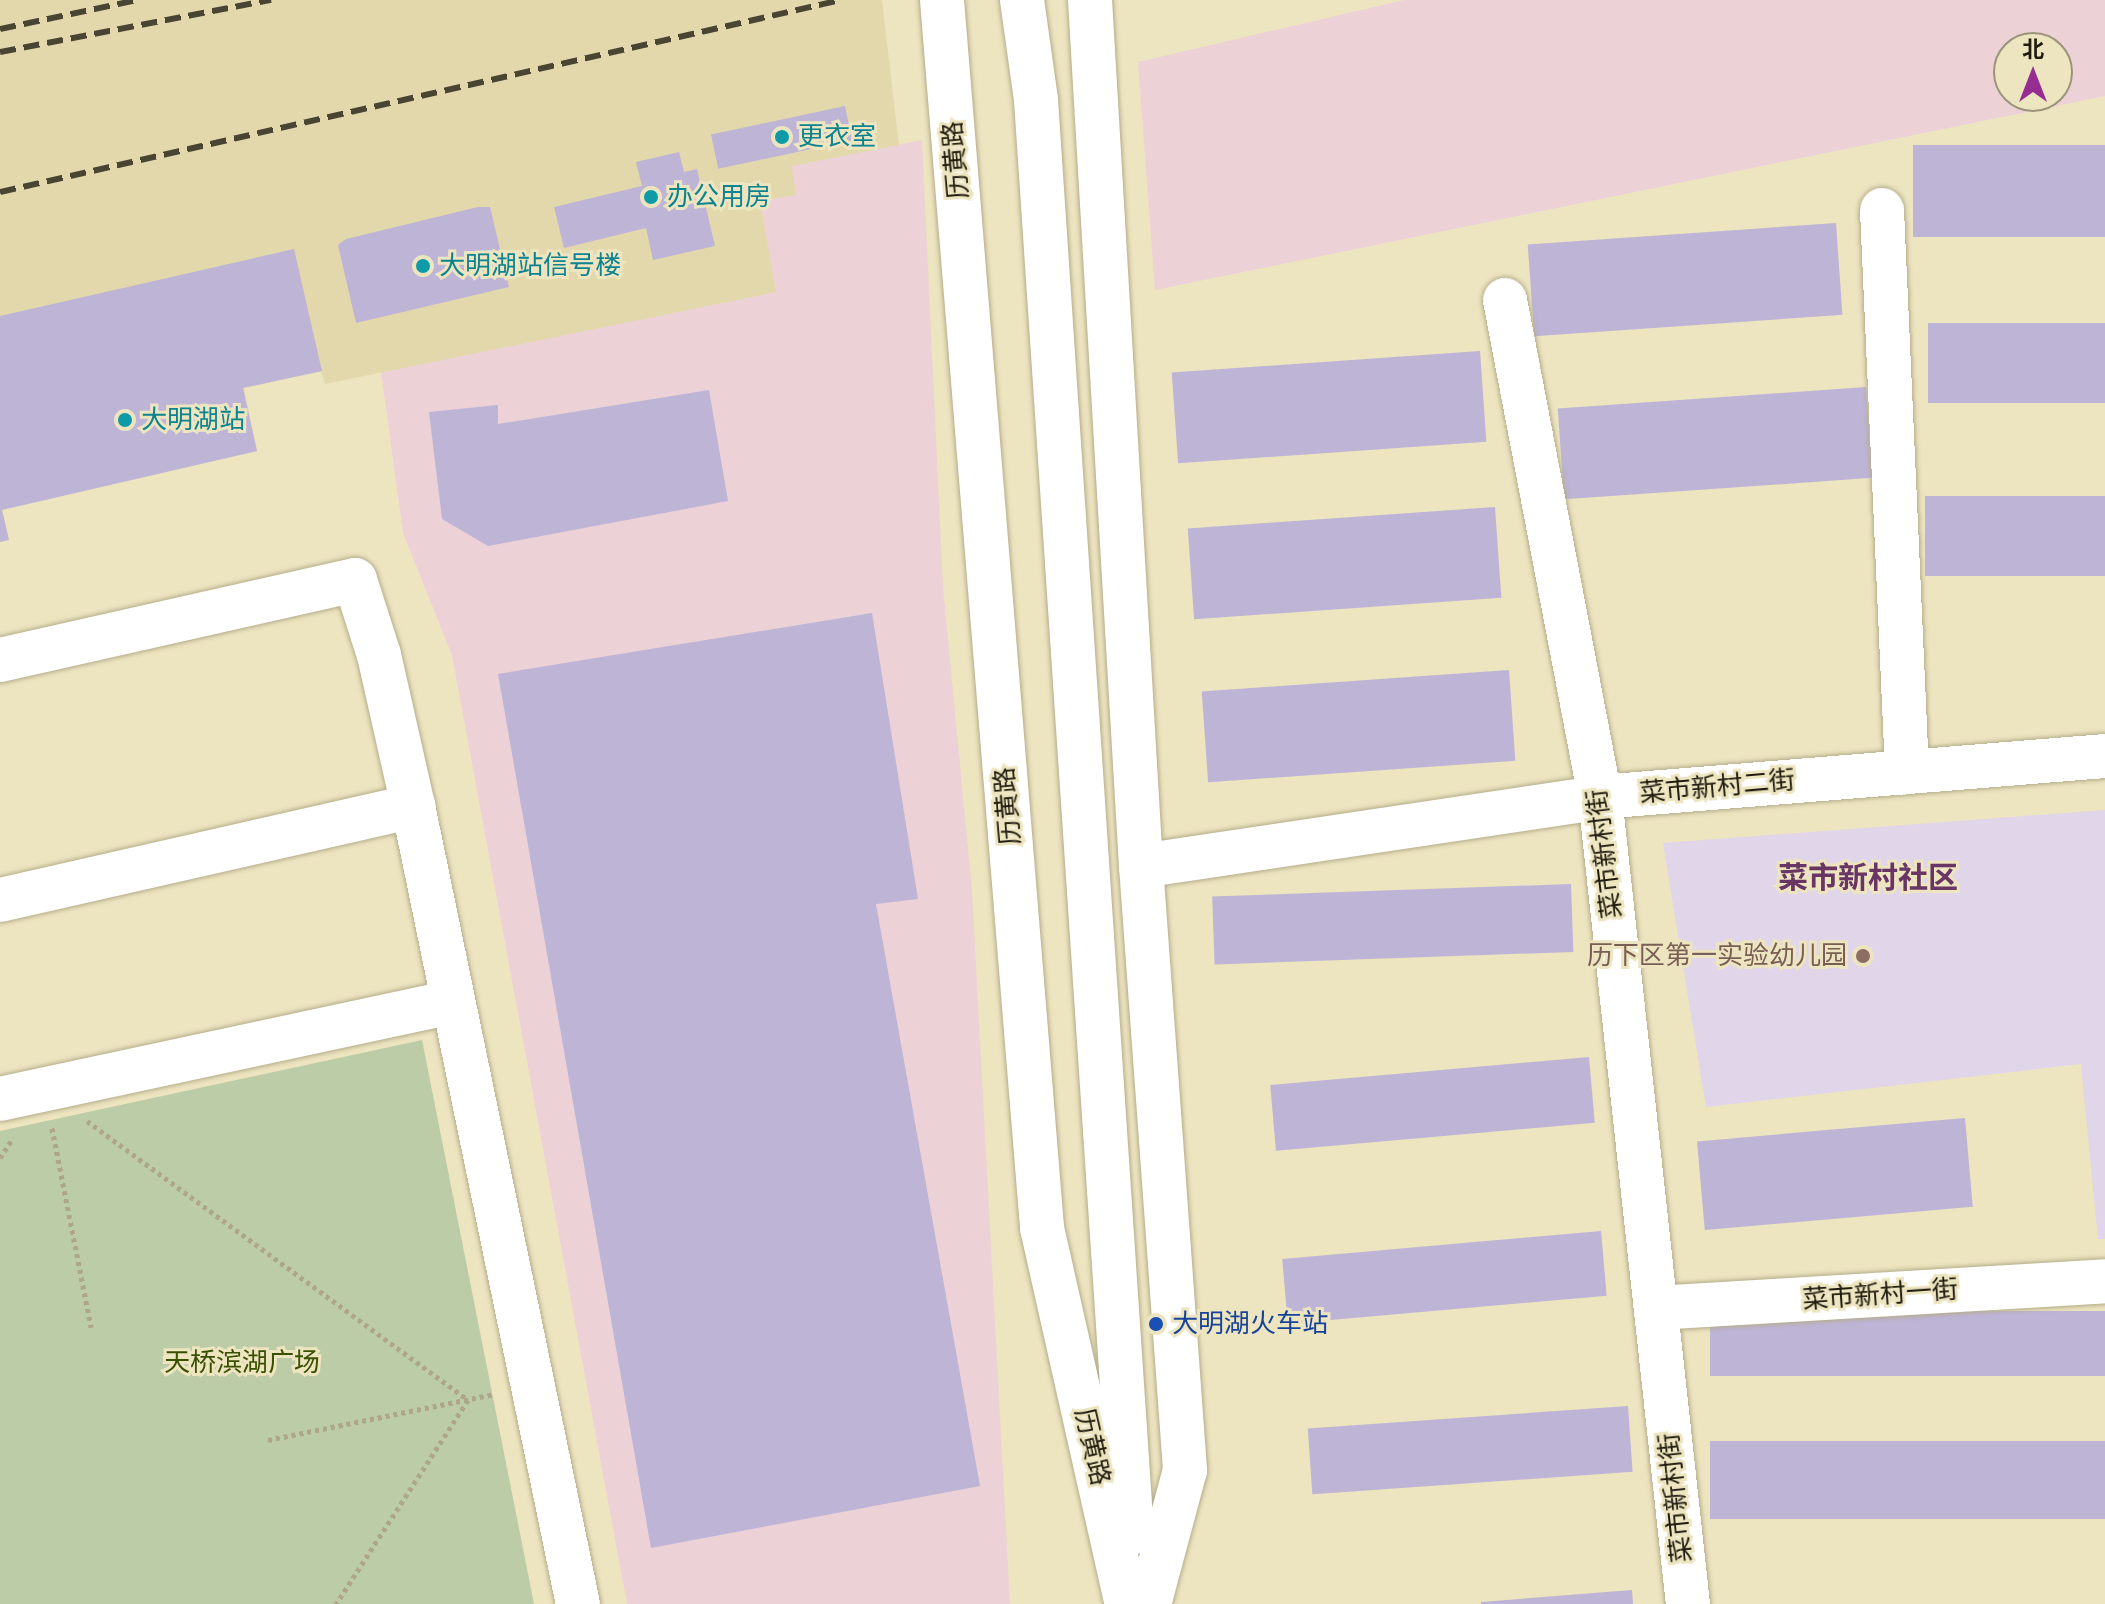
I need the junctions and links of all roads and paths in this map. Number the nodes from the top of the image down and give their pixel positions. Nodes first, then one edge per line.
1 (942, 0) edge
2 (1022, 0) edge
3 (1090, 0) edge
4 (1882, 210) dead end
5 (1505, 300) dead end
6 (0, 660) edge
7 (2105, 756) edge
8 (1907, 772) junction
9 (1600, 797) junction
10 (413, 806) junction
11 (1141, 866) junction
12 (0, 900) edge
13 (453, 1002) junction
14 (44, 1090) junction
15 (0, 1099) edge
16 (2105, 1281) edge
17 (1656, 1308) junction
18 (91, 1327) dead end
19 (533, 1386) junction
20 (468, 1400) junction
21 (268, 1440) dead end
22 (336, 1604) edge
23 (578, 1604) edge
24 (1127, 1604) edge
25 (1135, 1604) edge
26 (1149, 1604) edge
27 (1688, 1604) edge

1 - 24 street, 历黄路
2 - 25 street, 历黄路
3 - 11 street
4 - 8 street
5 - 9 street, 菜市新村街
6 - 10 street
7 - 8 street, 菜市新村二街
8 - 9 street, 菜市新村二街
9 - 11 street, 菜市新村二街
9 - 17 street, 菜市新村街
10 - 12 street
10 - 13 street
11 - 26 street
13 - 14 street
13 - 19 street
14 - 15 street
14 - 18 path
14 - 20 path
16 - 17 street, 菜市新村一街
17 - 27 street, 菜市新村街
19 - 20 path
19 - 23 street
20 - 21 path
20 - 22 path

